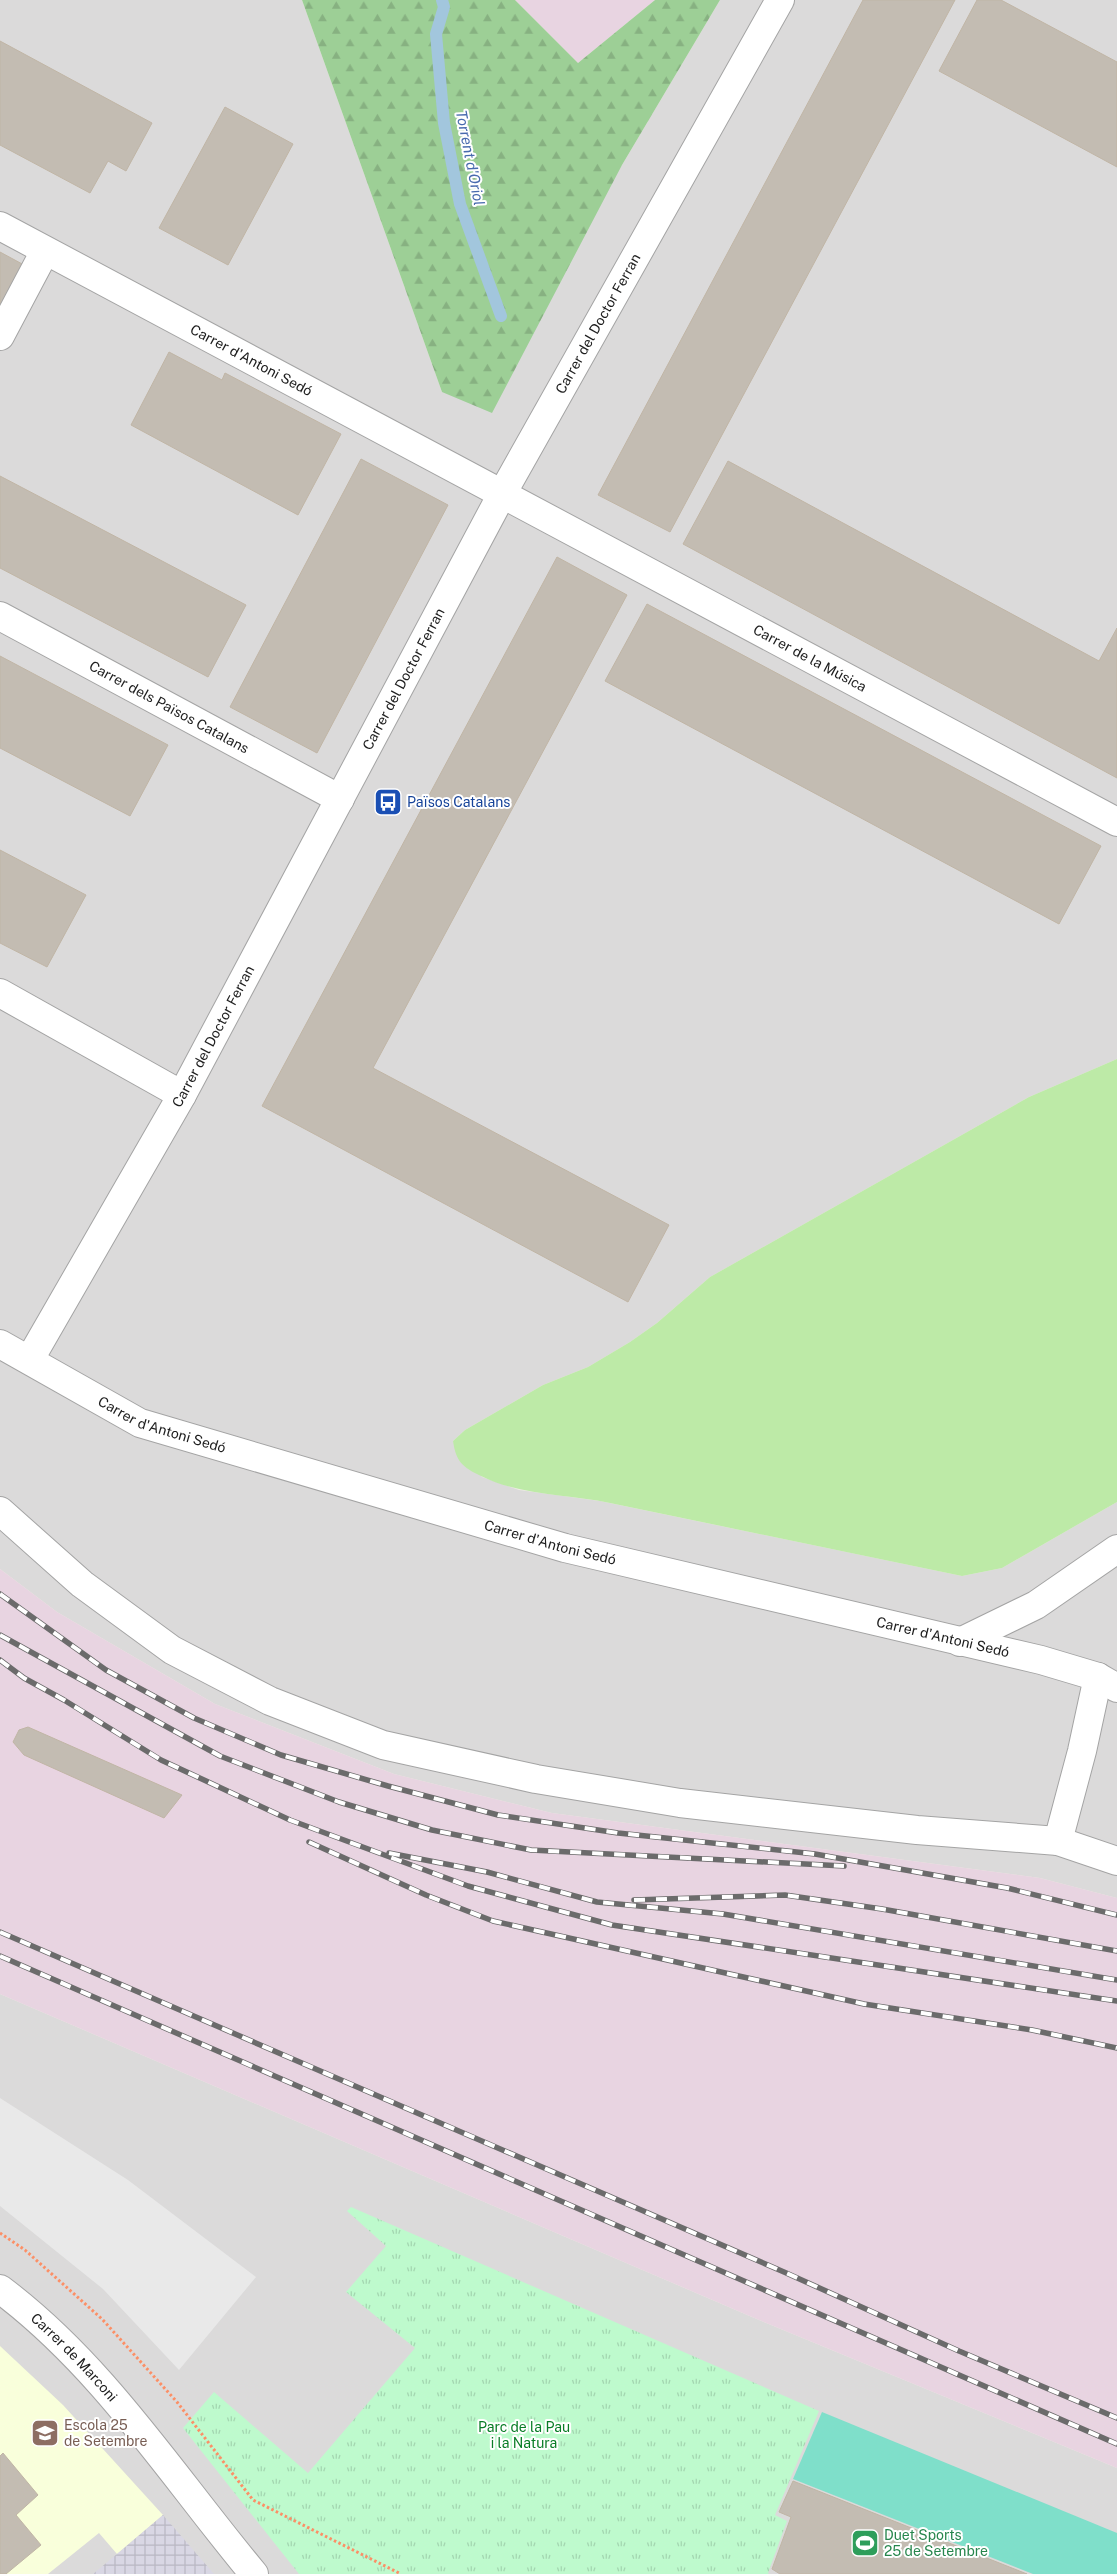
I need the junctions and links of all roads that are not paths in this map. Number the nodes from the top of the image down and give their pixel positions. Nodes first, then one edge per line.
1 (780, 0) edge
2 (0, 226) edge
3 (45, 251) junction
4 (0, 336) edge
5 (502, 494) junction
6 (0, 616) edge
7 (340, 799) junction
8 (1117, 822) edge
9 (0, 993) edge
10 (182, 1095) junction
11 (0, 1344) edge
12 (30, 1359) junction
13 (0, 1511) edge
14 (1117, 1549) edge
15 (960, 1642) junction
16 (1107, 1683) edge
17 (1058, 1841) junction
18 (1117, 1861) edge
19 (0, 2288) edge
20 (254, 2574) edge

1 - 5 street, Carrer del Doctor Ferran
2 - 3 street, Carrer d'Antoni Sedó
3 - 4 street
3 - 5 street, Carrer d'Antoni Sedó
5 - 7 street, Carrer del Doctor Ferran
5 - 8 street, Carrer de la Música
6 - 7 street, Carrer dels Països Catalans
7 - 10 street, Carrer del Doctor Ferran
9 - 10 street
10 - 12 street, Carrer del Doctor Ferran
11 - 12 street, Carrer d'Antoni Sedó
12 - 15 street, Carrer d'Antoni Sedó
13 - 17 street
14 - 15 street
15 - 16 street, Carrer d'Antoni Sedó
16 - 17 street
17 - 18 street
19 - 20 street, Carrer de Marconi

